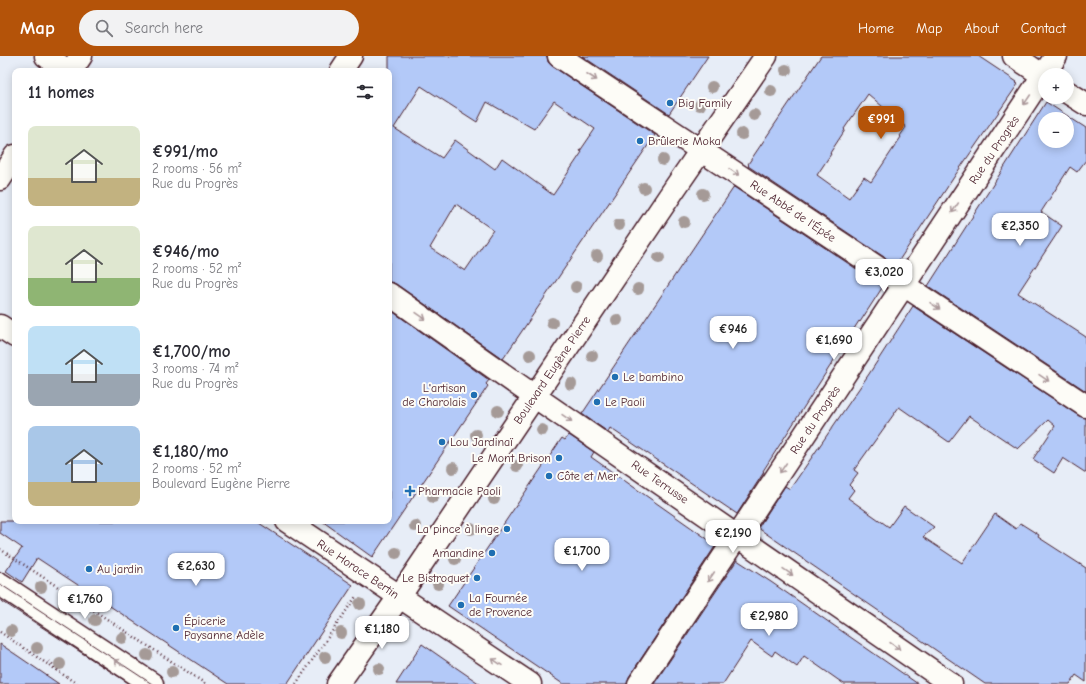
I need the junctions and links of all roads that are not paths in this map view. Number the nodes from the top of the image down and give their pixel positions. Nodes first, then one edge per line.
1 (46, 56) edge
2 (81, 56) edge
3 (351, 56) edge
4 (559, 56) edge
5 (766, 56) edge
6 (1014, 56) edge
7 (1056, 56) edge
8 (65, 68) edge
9 (72, 68) edge
10 (343, 68) edge
11 (1049, 68) edge
12 (1038, 72) edge
13 (1038, 85) edge
14 (1074, 96) edge
15 (1086, 104) edge
16 (702, 150) junction
17 (12, 160) edge
18 (0, 178) edge
19 (904, 286) junction
20 (392, 296) edge
21 (0, 326) edge
22 (12, 334) edge
23 (534, 396) junction
24 (1086, 406) edge
25 (291, 524) edge
26 (737, 537) junction
27 (0, 584) edge
28 (399, 597) junction
29 (152, 684) edge
30 (338, 684) edge
31 (530, 684) edge
32 (639, 684) edge
33 (951, 684) edge

1 - 8 street
2 - 9 street
3 - 10 street
4 -> 16 street, Rue Abbé de l'Épée
5 - 16 street, Boulevard Eugène Pierre
6 - 12 street
7 - 11 street, Rue du Progrès
13 -> 19 street, Rue du Progrès
14 - 15 street
16 -> 19 street, Rue Abbé de l'Épée
16 - 23 street, Boulevard Eugène Pierre
17 - 18 street
19 -> 24 street, Rue Abbé de l'Épée
19 -> 26 street, Rue du Progrès
20 -> 23 street, Rue Terrusse
21 - 22 street
23 -> 26 street, Rue Terrusse
23 - 28 street, Boulevard Eugène Pierre
25 - 28 street, Rue Horace Bertin
26 -> 32 street, Rue du Progrès
26 -> 33 street, Rue Terrusse
29 -> 27 street
28 - 30 street, Boulevard Eugène Pierre
31 -> 28 street, Rue Horace Bertin

